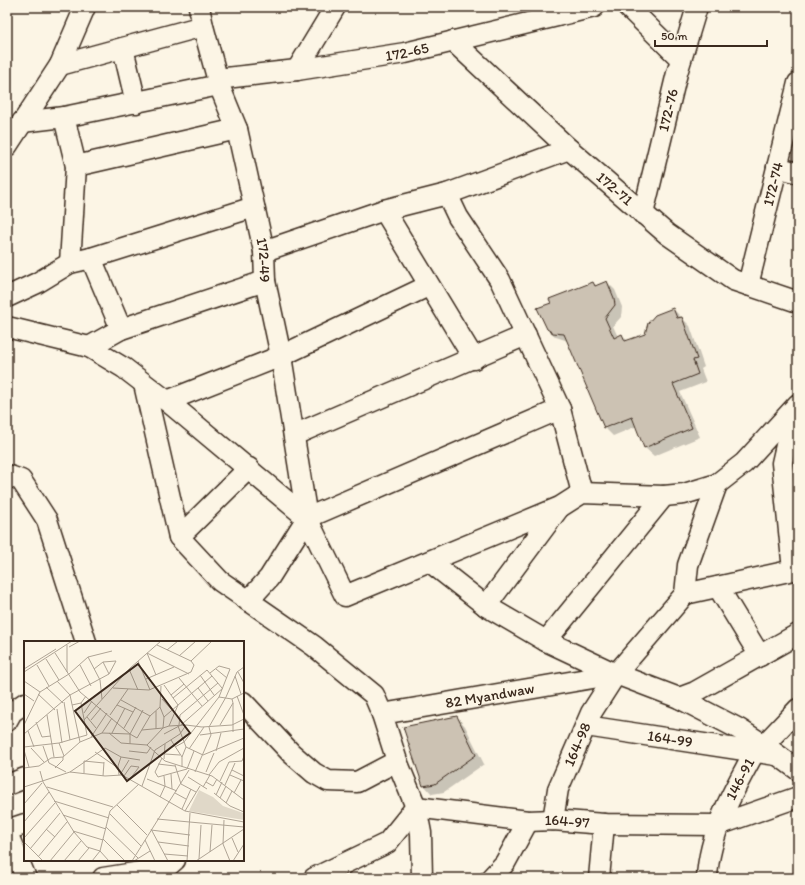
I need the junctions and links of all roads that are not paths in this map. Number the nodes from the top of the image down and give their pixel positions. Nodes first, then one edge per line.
1 (85, 7) edge
2 (335, 7) edge
3 (594, 7) edge
4 (628, 7) edge
5 (697, 7) edge
6 (201, 17) edge
7 (453, 41) junction
8 (123, 48) junction
9 (681, 59) junction
10 (60, 65) junction
11 (297, 70) junction
12 (218, 82) junction
13 (798, 83) edge
14 (136, 103) junction
15 (64, 117) junction
16 (22, 122) junction
17 (236, 129) junction
18 (7, 146) edge
19 (569, 149) junction
20 (76, 166) junction
21 (777, 167) junction
22 (798, 173) edge
23 (447, 194) junction
24 (254, 208) junction
25 (384, 210) junction
26 (643, 214) junction
27 (264, 251) junction
28 (91, 258) junction
29 (70, 263) junction
30 (264, 280) junction
31 (748, 285) junction
32 (428, 286) junction
33 (7, 296) edge
34 (798, 302) edge
35 (7, 327) edge
36 (121, 329) junction
37 (526, 335) junction
38 (89, 347) junction
39 (281, 356) junction
40 (474, 359) junction
41 (144, 384) junction
42 (167, 401) junction
43 (798, 404) edge
44 (560, 409) junction
45 (786, 432) edge
46 (294, 435) junction
47 (248, 468) junction
48 (7, 475) edge
49 (717, 484) junction
50 (582, 493) junction
51 (664, 496) junction
52 (560, 507) junction
53 (307, 518) junction
54 (178, 537) junction
55 (430, 562) junction
56 (796, 570) edge
57 (718, 587) junction
58 (686, 594) junction
59 (248, 601) junction
60 (486, 606) junction
61 (798, 634) edge
62 (86, 641) edge
63 (546, 641) junction
64 (760, 656) junction
65 (616, 674) junction
66 (679, 698) junction
67 (244, 703) edge
68 (24, 704) edge
69 (798, 709) edge
70 (382, 714) junction
71 (7, 721) edge
72 (586, 726) junction
73 (774, 752) edge
74 (397, 761) junction
75 (798, 770) edge
76 (24, 778) edge
77 (7, 785) edge
78 (798, 797) edge
79 (416, 807) junction
80 (528, 820) junction
81 (553, 820) junction
82 (24, 824) edge
83 (604, 824) junction
84 (718, 825) junction
85 (7, 830) edge
86 (7, 833) edge
87 (174, 861) edge
88 (26, 878) edge
89 (103, 878) edge
90 (314, 878) edge
91 (422, 878) edge
92 (491, 878) edge
93 (599, 878) edge
94 (706, 878) edge

1 - 10 street
2 - 11 street
3 - 7 street, 172-65
4 - 9 street
5 - 9 street, 172-76
6 - 8 street
6 - 12 street, 172-49
7 - 11 street, 172-65
7 - 19 street, 172-71
8 - 10 street
8 - 14 street
9 - 26 street, 172-76
10 - 16 street
11 - 12 street, 172-65
12 - 14 street, 172-65
12 - 17 street, 172-49
13 - 21 street, 172-74
14 - 15 street, 172-65
15 - 16 street, 172-65
15 - 20 street
16 - 18 street
17 - 20 street
17 - 24 street, 172-49
19 - 23 street
19 - 26 street, 172-71
20 - 29 street
21 - 22 street
21 - 31 street, 172-74
23 - 25 street
23 - 37 street
24 - 27 street, 172-49
24 - 28 street
25 - 27 street
25 - 32 street
26 - 31 street, 172-71
27 - 30 street, 172-49
28 - 29 street
28 - 36 street
29 - 33 street
30 - 36 street
30 - 39 street, 172-49
31 - 34 street, 172-71
32 - 39 street
32 - 40 street
35 - 38 street
36 - 38 street
37 - 40 street
37 - 44 street
38 - 41 street
39 - 42 street
39 - 46 street, 172-49
40 - 46 street
41 - 42 street
41 - 54 street
42 - 47 street
43 - 45 street
44 - 50 street
44 - 53 street
45 - 49 street
45 - 56 street
46 - 53 street, 172-49
47 - 53 street
47 - 54 street
48 - 62 street
49 - 51 street
49 - 58 street
50 - 51 street
50 - 52 street
51 - 63 street
52 - 55 street
52 - 60 street
53 - 55 street
53 - 59 street
54 - 59 street
55 - 60 street
56 - 57 street
57 - 58 street
57 - 64 street
58 - 65 street, 164-98
59 - 70 street
60 - 63 street
61 - 64 street
63 - 65 street
64 - 66 street
65 - 66 street
65 - 70 street, 82 Myandwaw
65 - 72 street, 164-98
66 - 73 street
67 - 74 street
68 - 71 street
69 - 73 street, 146-91
70 - 74 street
72 - 73 street, 164-99
72 - 81 street, 164-98
73 - 75 street
73 - 84 street, 146-91
74 - 79 street
76 - 77 street
78 - 84 street, 164-97
79 - 80 street, 164-97
79 - 90 street
79 - 91 street
80 - 81 street, 164-97
80 - 92 street
81 - 83 street, 164-97
82 - 85 street
83 - 84 street, 164-97
83 - 93 street
84 - 94 street, 146-91
86 - 88 street
87 - 89 street

